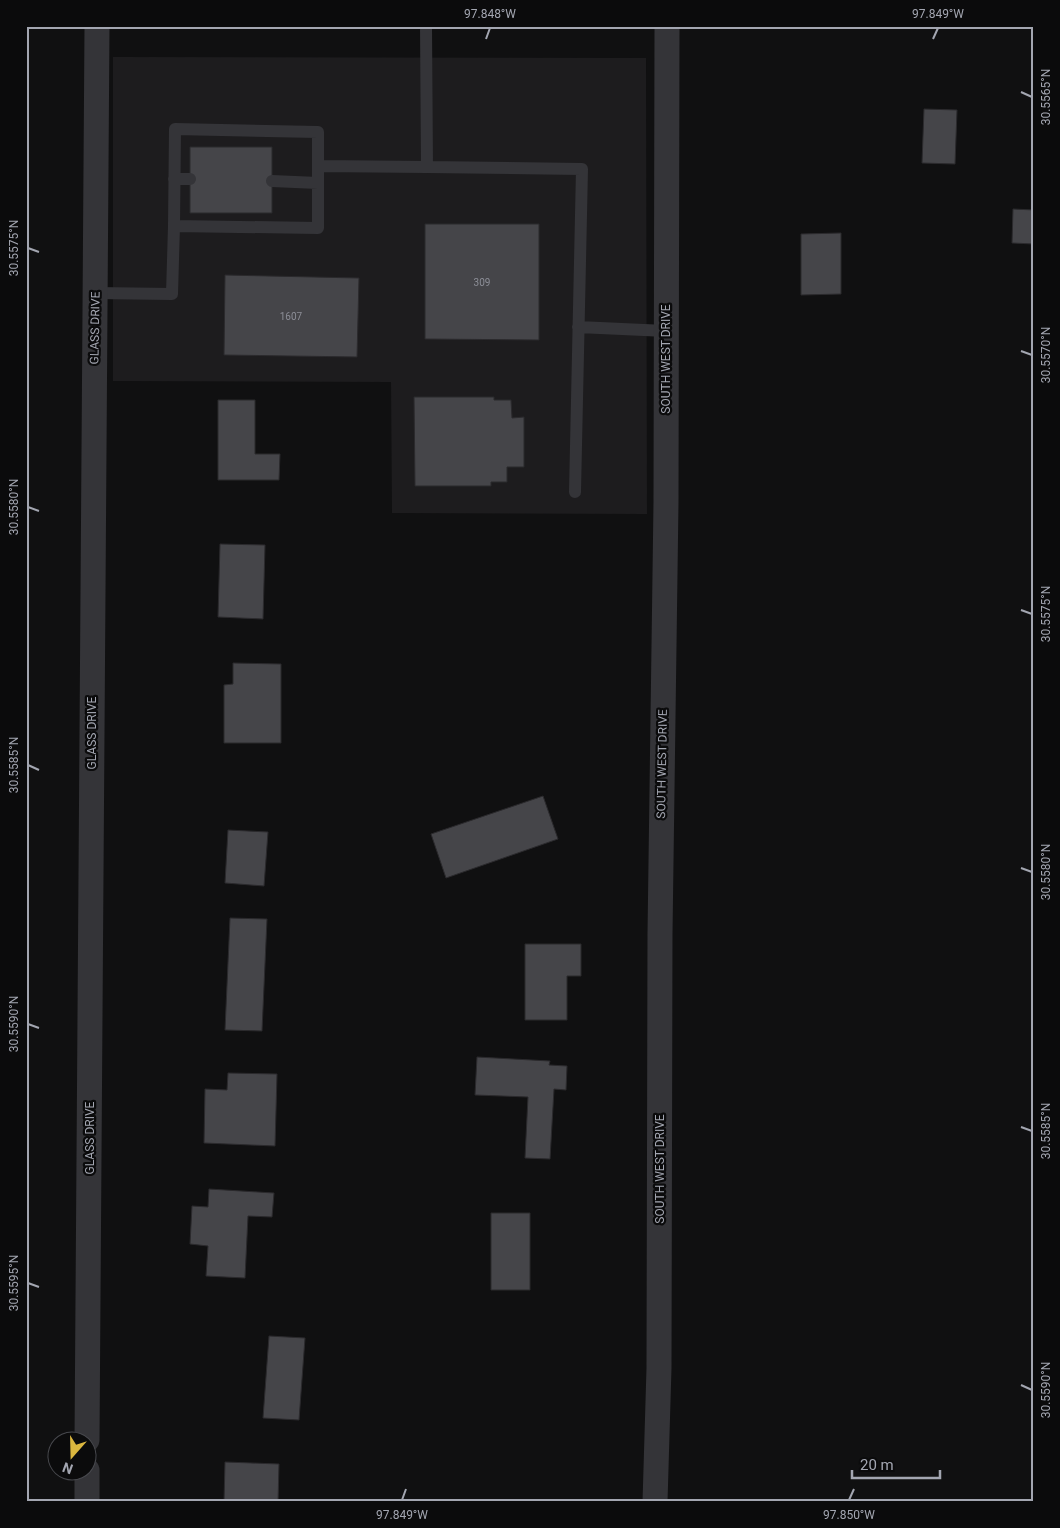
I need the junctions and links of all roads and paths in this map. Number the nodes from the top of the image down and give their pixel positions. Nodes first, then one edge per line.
1 (96, 26) edge
2 (426, 26) edge
3 (667, 26) edge
4 (318, 166) junction
5 (427, 168) junction
6 (174, 179) junction
7 (190, 179) dead end
8 (272, 181) dead end
9 (318, 183) junction
10 (174, 226) junction
11 (95, 293) junction
12 (578, 327) junction
13 (666, 331) junction
14 (575, 492) dead end
15 (88, 1430) edge
16 (87, 1480) edge
17 (87, 1502) edge
18 (655, 1502) edge

1 - 11 street, GLASS DRIVE
2 - 5 lane
3 - 13 street, SOUTH WEST DRIVE
4 - 5 lane
4 - 6 lane
4 - 9 lane
5 - 12 lane
6 - 7 lane
6 - 10 lane
8 - 9 lane
9 - 10 lane
10 - 11 lane
11 - 15 street, GLASS DRIVE
12 - 13 lane
12 - 14 lane
13 - 18 street, SOUTH WEST DRIVE
16 - 17 street

